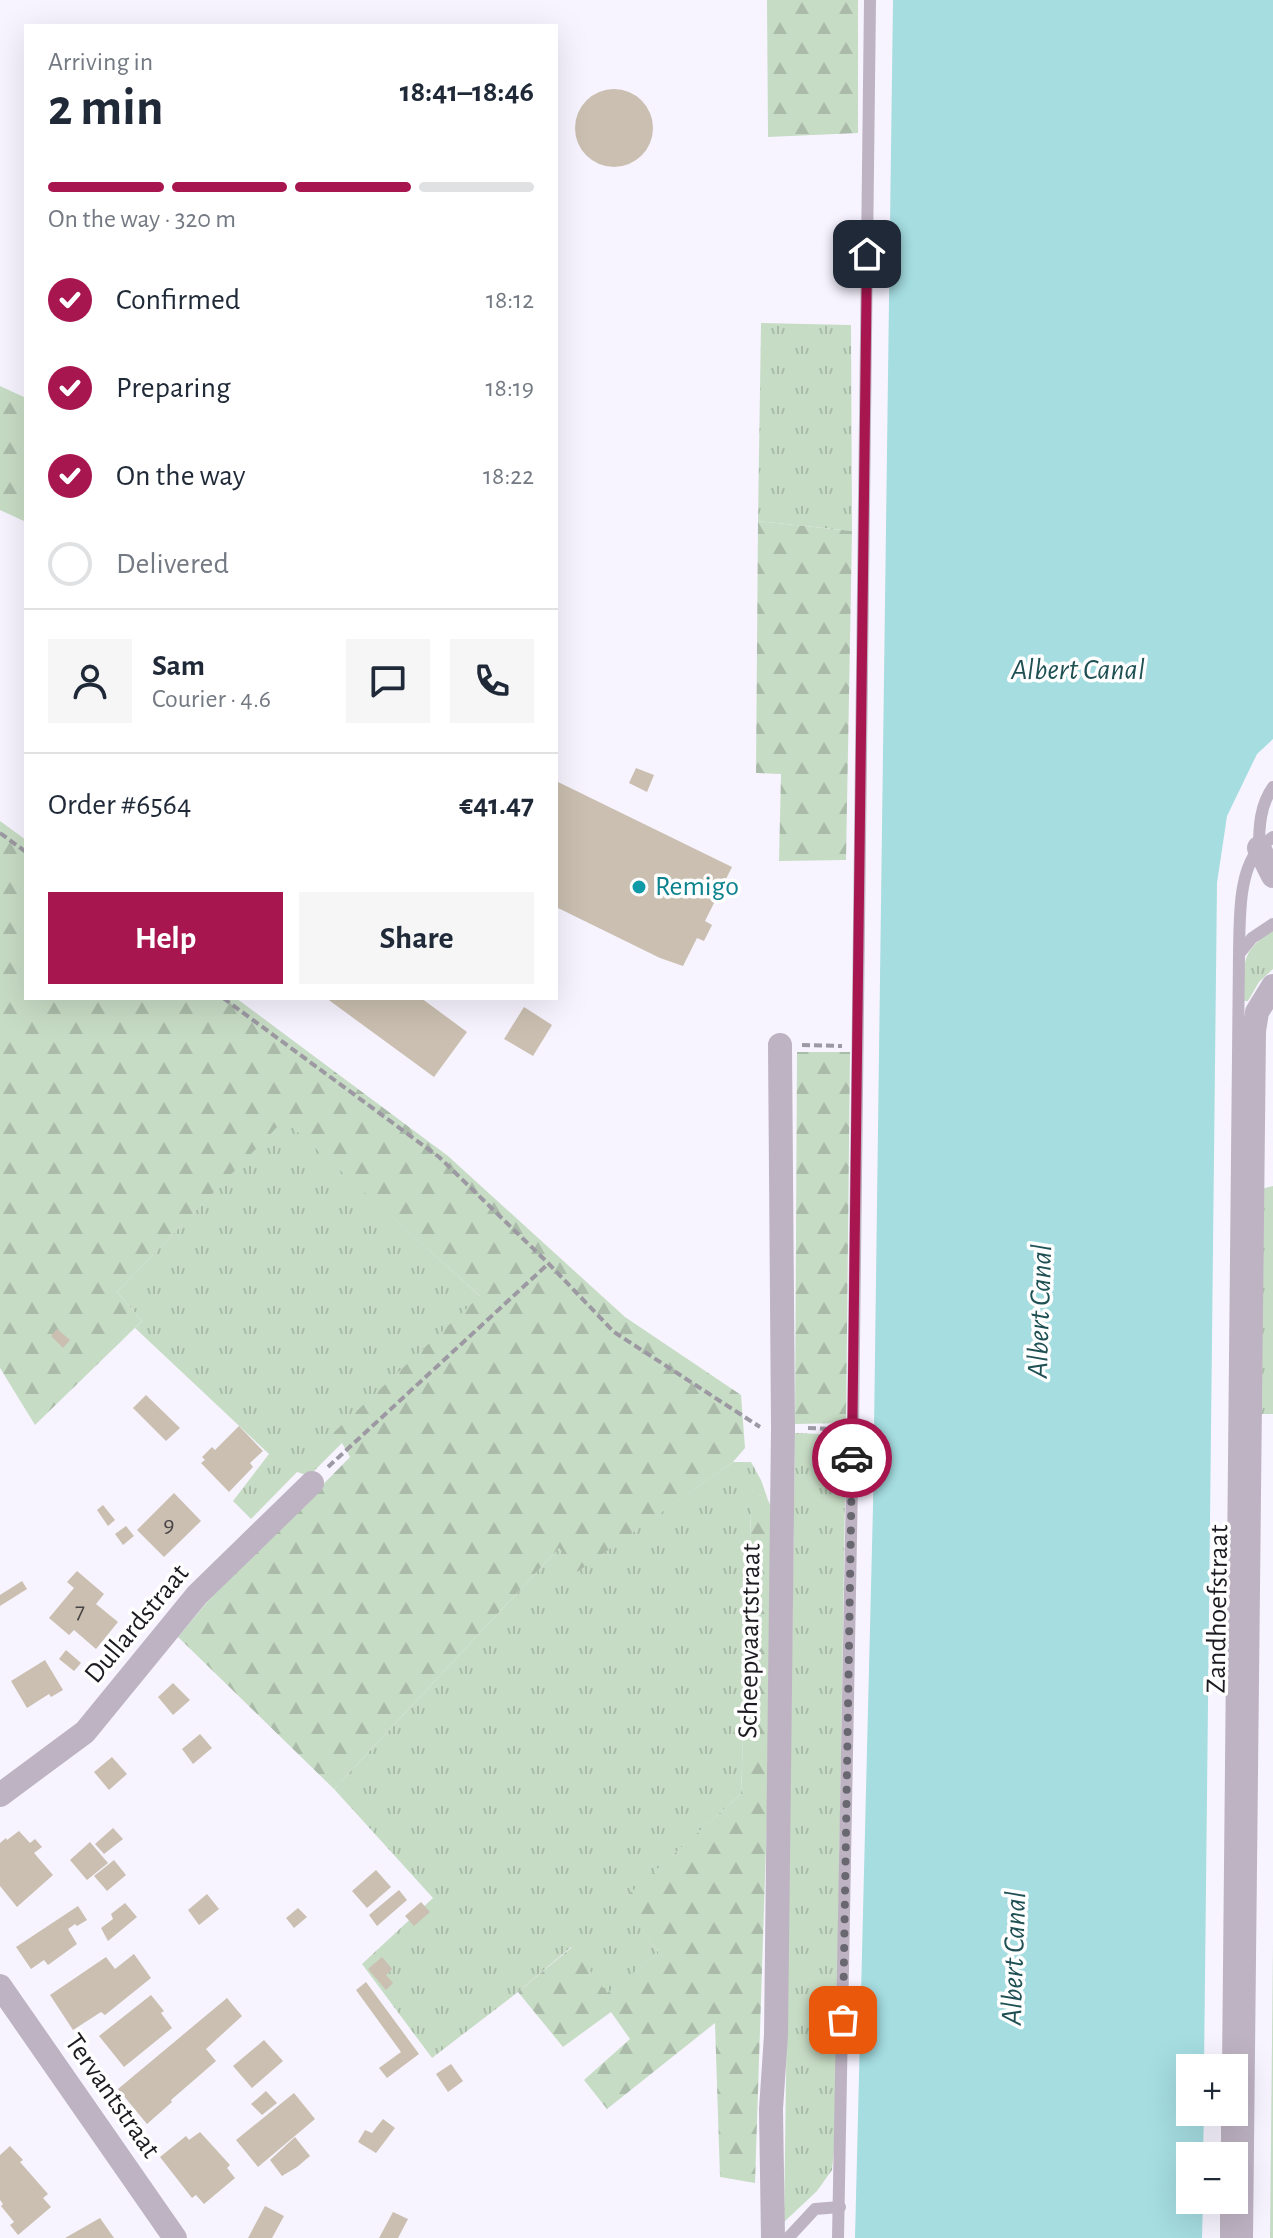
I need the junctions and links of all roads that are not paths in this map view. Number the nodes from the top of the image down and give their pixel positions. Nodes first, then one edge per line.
1 (870, 0) edge
2 (1273, 787) edge
3 (1266, 843) edge
4 (1273, 876) edge
5 (1273, 924) edge
6 (1239, 954) junction
7 (1273, 986) edge
8 (780, 1045) road end
9 (312, 1483) road end
10 (0, 1795) edge
11 (0, 1986) edge
12 (1228, 2054) edge
13 (840, 2207) junction
14 (1226, 2214) edge
15 (175, 2238) edge
16 (773, 2238) edge
17 (788, 2238) edge
18 (838, 2238) edge
19 (1226, 2238) edge
20 (1241, 2238) edge

1 - 13 lane
2 - 3 lane
3 - 4 street
3 - 6 lane
5 - 6 lane
6 - 12 lane
7 - 20 street, Zandhoefstraat
8 - 16 street, Scheepvaartstraat
9 - 10 street, Dullardstraat
11 - 15 street, Tervantstraat
13 - 17 lane
13 - 18 lane
14 - 19 lane

